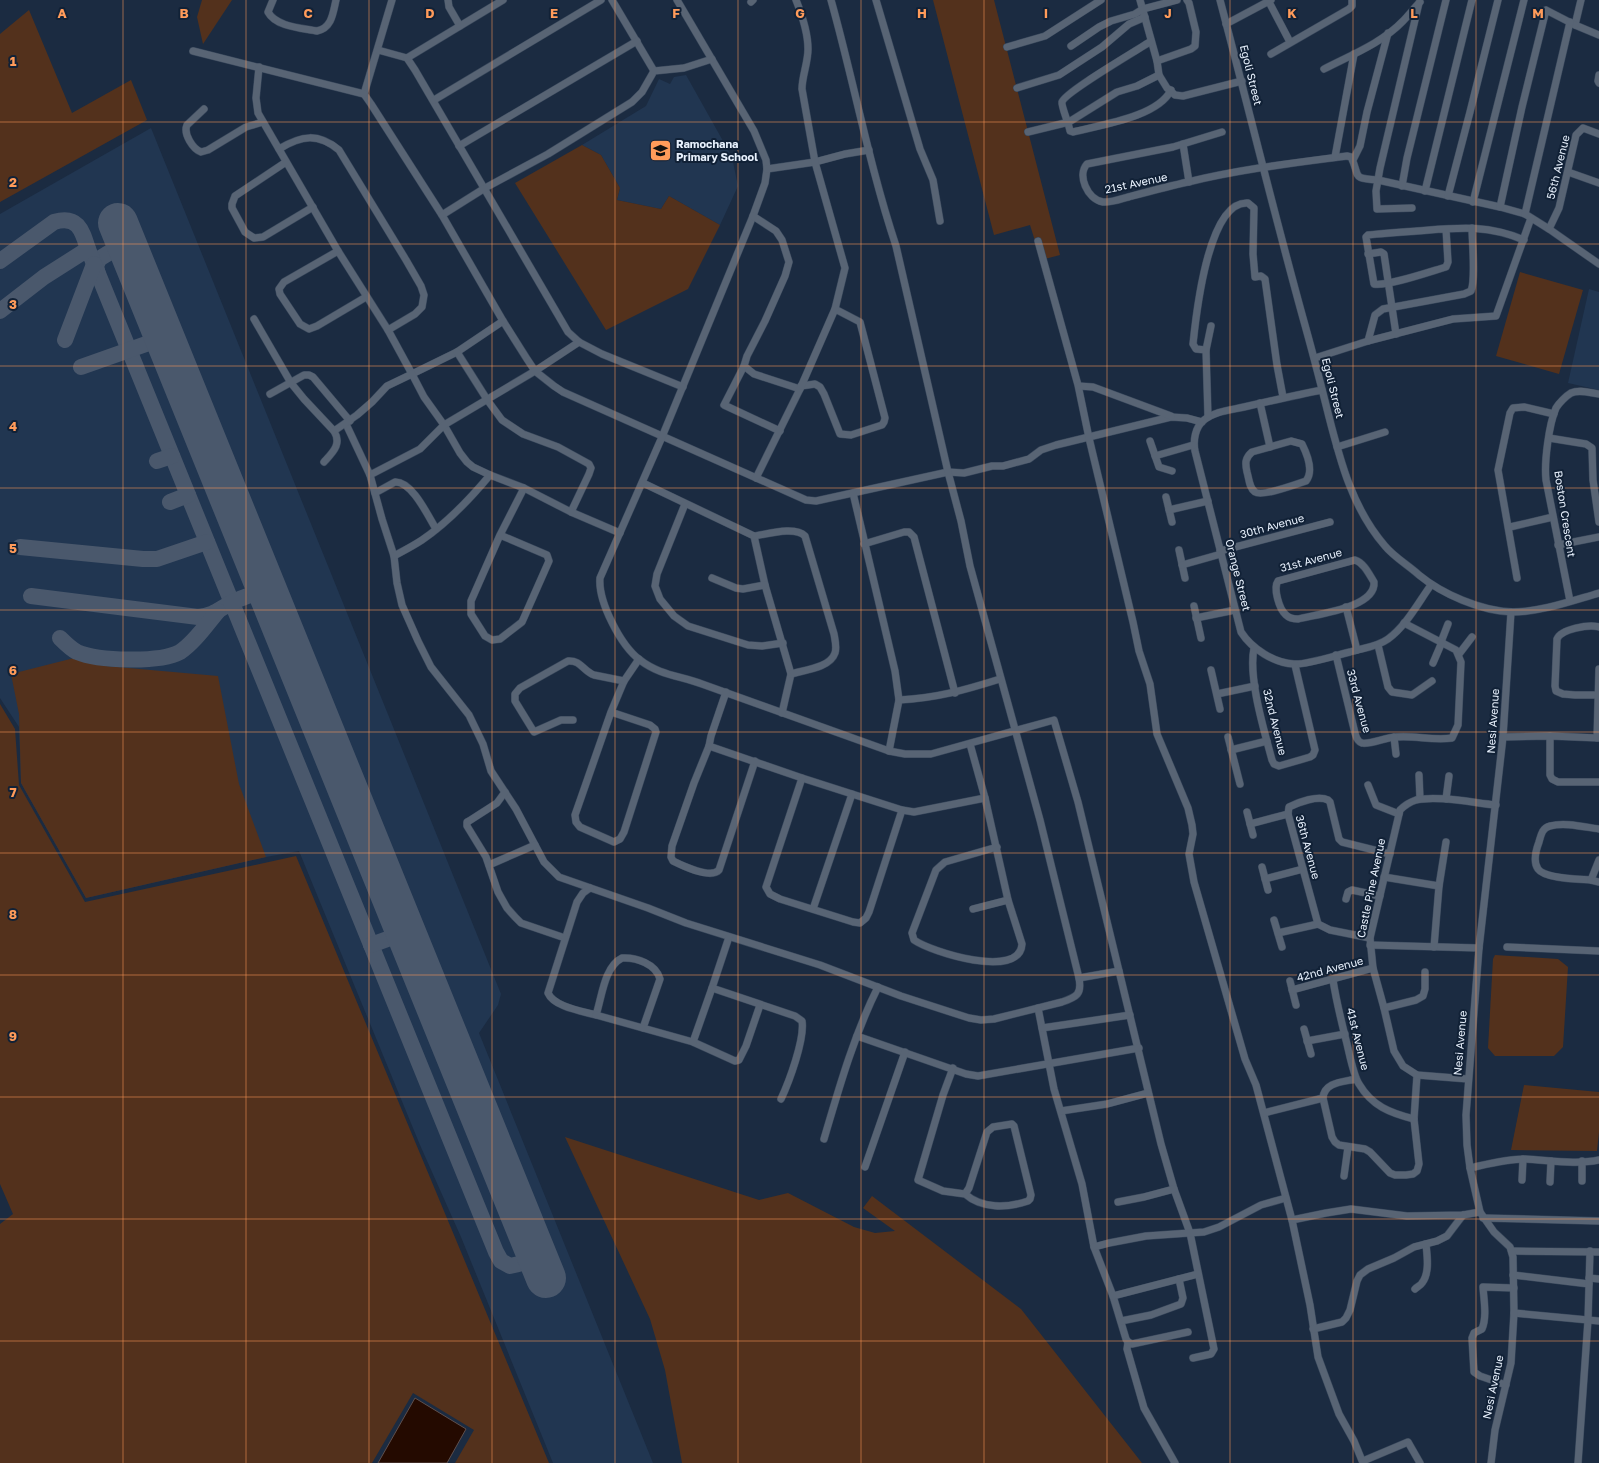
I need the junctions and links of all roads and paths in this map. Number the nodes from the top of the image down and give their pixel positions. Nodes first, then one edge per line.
1 (273, 0) edge
2 (336, 0) edge
3 (392, 0) edge
4 (448, 0) edge
5 (503, 0) edge
6 (602, 0) edge
7 (612, 0) edge
8 (677, 0) edge
9 (796, 0) edge
10 (831, 0) edge
11 (876, 0) edge
12 (1101, 0) edge
13 (1140, 0) edge
14 (1177, 0) edge
15 (1187, 0) edge
16 (1220, 0) edge
17 (1352, 0) edge
18 (1446, 0) edge
19 (1472, 0) edge
20 (1498, 0) edge
21 (1524, 0) edge
22 (1581, 0) edge
23 (1270, 1) edge
24 (1421, 1) edge
25 (1143, 9) junction
26 (1145, 17) junction
27 (1226, 24) junction
28 (1572, 24) junction
29 (460, 26) junction
30 (1598, 32) edge
31 (1388, 33) junction
32 (637, 41) junction
33 (1151, 41) junction
34 (1290, 42) junction
35 (1071, 46) dead end
36 (1007, 47) dead end
37 (378, 50) junction
38 (193, 51) dead end
39 (1271, 54) dead end
40 (1354, 54) junction
41 (407, 58) junction
42 (712, 59) junction
43 (1157, 60) junction
44 (259, 67) junction
45 (1324, 69) dead end
46 (654, 71) junction
47 (1159, 75) junction
48 (1599, 75) edge
49 (1242, 81) junction
50 (1599, 83) edge
51 (1017, 88) dead end
52 (1171, 90) junction
53 (364, 94) junction
54 (434, 100) junction
55 (204, 109) dead end
56 (262, 122) junction
57 (1069, 122) junction
58 (1028, 132) dead end
59 (1222, 132) dead end
60 (1599, 134) edge
61 (1183, 144) junction
62 (459, 146) junction
63 (279, 149) junction
64 (868, 150) junction
65 (1335, 157) junction
66 (1353, 160) junction
67 (286, 162) junction
68 (815, 162) junction
69 (1263, 167) junction
70 (768, 169) junction
71 (1568, 172) junction
72 (1378, 180) junction
73 (1189, 182) junction
74 (1599, 183) edge
75 (1402, 186) junction
76 (485, 188) junction
77 (1425, 191) junction
78 (1448, 196) junction
79 (1473, 202) junction
80 (312, 207) junction
81 (1500, 207) junction
82 (1412, 208) dead end
83 (442, 215) junction
84 (753, 216) junction
85 (1528, 216) junction
86 (940, 221) dead end
87 (1472, 228) junction
88 (1446, 229) junction
89 (1549, 229) junction
90 (1524, 240) junction
91 (1038, 241) dead end
92 (338, 251) junction
93 (1368, 254) junction
94 (1599, 264) edge
95 (1388, 283) junction
96 (366, 297) junction
97 (1393, 307) junction
98 (836, 309) junction
99 (254, 319) dead end
100 (503, 321) junction
101 (1211, 326) dead end
102 (388, 330) junction
103 (1396, 334) junction
104 (1368, 341) junction
105 (579, 342) junction
106 (1206, 350) junction
107 (456, 352) junction
108 (1314, 358) junction
109 (744, 366) junction
110 (536, 371) junction
111 (412, 374) junction
112 (292, 383) junction
113 (1079, 386) junction
114 (683, 387) junction
115 (801, 388) junction
116 (1322, 390) junction
117 (270, 394) dead end
118 (1599, 394) edge
119 (1283, 397) junction
120 (488, 401) junction
121 (1260, 403) junction
122 (1554, 414) junction
123 (1171, 416) junction
124 (1205, 419) junction
125 (348, 422) junction
126 (444, 426) junction
127 (334, 431) junction
128 (780, 431) junction
129 (1385, 432) dead end
130 (662, 437) junction
131 (1089, 438) junction
132 (1549, 438) junction
133 (1150, 441) dead end
134 (1194, 445) junction
135 (1336, 447) junction
136 (1270, 448) junction
137 (1155, 456) junction
138 (324, 462) dead end
139 (1172, 471) dead end
140 (948, 472) junction
141 (370, 475) junction
142 (490, 475) junction
143 (756, 478) junction
144 (643, 483) junction
145 (524, 488) junction
146 (375, 493) junction
147 (853, 493) junction
148 (1166, 497) dead end
149 (1208, 501) junction
150 (685, 504) junction
151 (1169, 510) junction
152 (571, 512) junction
153 (1553, 517) junction
154 (1172, 522) dead end
155 (1330, 522) dead end
156 (1599, 522) edge
157 (1510, 527) junction
158 (436, 529) junction
159 (620, 533) junction
160 (500, 535) junction
161 (754, 536) junction
162 (1599, 537) edge
163 (864, 544) junction
164 (1558, 545) junction
165 (1179, 550) dead end
166 (1220, 553) junction
167 (394, 556) junction
168 (1182, 564) junction
169 (712, 578) dead end
170 (1185, 578) dead end
171 (1517, 578) dead end
172 (765, 585) junction
173 (1431, 585) junction
174 (1599, 593) edge
175 (1570, 601) junction
176 (1194, 606) dead end
177 (1346, 607) junction
178 (1235, 610) junction
179 (1511, 612) junction
180 (1196, 618) junction
181 (1404, 623) junction
182 (1448, 624) dead end
183 (1599, 627) edge
184 (1472, 637) dead end
185 (1201, 638) dead end
186 (1442, 642) junction
187 (783, 643) junction
188 (1378, 645) junction
189 (1254, 648) junction
190 (1357, 650) junction
191 (1459, 654) junction
192 (1336, 655) junction
193 (639, 659) junction
194 (1433, 663) dead end
195 (1295, 665) junction
196 (1599, 669) edge
197 (1211, 670) dead end
198 (791, 674) junction
199 (1000, 679) junction
200 (624, 681) junction
201 (1432, 681) dead end
202 (1255, 686) junction
203 (726, 692) junction
204 (955, 692) junction
205 (1217, 694) junction
206 (1598, 696) edge
207 (899, 700) junction
208 (1220, 709) dead end
209 (611, 712) junction
210 (782, 713) junction
211 (573, 720) dead end
212 (1016, 730) junction
213 (1550, 736) junction
214 (1228, 737) dead end
215 (1394, 737) junction
216 (1504, 737) junction
217 (1598, 738) edge
218 (1267, 741) junction
219 (970, 744) junction
220 (709, 746) junction
221 (1231, 750) junction
222 (889, 751) junction
223 (1396, 754) dead end
224 (755, 761) junction
225 (1420, 775) dead end
226 (1449, 776) dead end
227 (802, 778) junction
228 (1599, 782) edge
229 (1240, 784) dead end
230 (1368, 785) dead end
231 (505, 792) junction
232 (852, 794) junction
233 (985, 798) junction
234 (1420, 799) junction
235 (1446, 799) junction
236 (1496, 805) junction
237 (902, 810) junction
238 (1247, 812) dead end
239 (1288, 814) junction
240 (1399, 814) junction
241 (1250, 824) junction
242 (1599, 829) edge
243 (1253, 835) dead end
244 (1446, 842) dead end
245 (535, 845) junction
246 (997, 847) junction
247 (1390, 854) junction
248 (1599, 860) edge
249 (489, 865) junction
250 (1262, 868) dead end
251 (1303, 869) junction
252 (1384, 877) junction
253 (1265, 879) junction
254 (1591, 880) junction
255 (1599, 882) edge
256 (1439, 886) junction
257 (590, 888) junction
258 (1268, 890) dead end
259 (1380, 896) junction
260 (1346, 899) dead end
261 (1008, 900) junction
262 (814, 909) junction
263 (973, 909) dead end
264 (1274, 920) dead end
265 (1318, 924) junction
266 (1278, 933) junction
267 (729, 937) junction
268 (565, 938) junction
269 (1370, 942) junction
270 (1282, 947) dead end
271 (1434, 947) junction
272 (1507, 947) dead end
273 (1479, 948) junction
274 (1599, 951) edge
275 (1373, 968) junction
276 (1119, 971) junction
277 (1425, 972) dead end
278 (1079, 978) junction
279 (1333, 980) junction
280 (1290, 981) dead end
281 (878, 987) junction
282 (712, 988) junction
283 (1292, 990) junction
284 (760, 1004) junction
285 (1296, 1005) dead end
286 (1038, 1008) junction
287 (1384, 1008) junction
288 (1130, 1014) junction
289 (596, 1015) junction
290 (643, 1028) junction
291 (1042, 1028) junction
292 (1304, 1030) dead end
293 (1345, 1034) junction
294 (857, 1036) junction
295 (692, 1042) junction
296 (1307, 1042) junction
297 (1139, 1048) junction
298 (905, 1052) junction
299 (1311, 1054) dead end
300 (1048, 1064) junction
301 (953, 1068) junction
302 (1417, 1075) junction
303 (1356, 1079) junction
304 (1468, 1079) junction
305 (1148, 1093) junction
306 (1323, 1098) junction
307 (781, 1099) dead end
308 (1061, 1111) junction
309 (1264, 1113) junction
310 (1414, 1119) junction
311 (824, 1139) dead end
312 (1348, 1146) junction
313 (1523, 1159) junction
314 (1599, 1160) edge
315 (1551, 1161) junction
316 (1582, 1161) junction
317 (865, 1167) dead end
318 (1470, 1168) junction
319 (1344, 1176) dead end
320 (1522, 1180) dead end
321 (1582, 1181) dead end
322 (1550, 1182) dead end
323 (1174, 1189) junction
324 (965, 1194) junction
325 (1286, 1198) junction
326 (1118, 1202) dead end
327 (1463, 1215) junction
328 (1482, 1215) junction
329 (1292, 1220) junction
330 (1599, 1221) edge
331 (1190, 1233) junction
332 (1426, 1244) junction
333 (1094, 1247) junction
334 (1512, 1251) junction
335 (1590, 1251) junction
336 (1599, 1252) edge
337 (1198, 1274) junction
338 (1513, 1275) junction
339 (1179, 1279) junction
340 (1599, 1279) edge
341 (1589, 1281) junction
342 (1514, 1288) junction
343 (1415, 1289) dead end
344 (1113, 1296) junction
345 (1514, 1313) junction
346 (1588, 1320) junction
347 (1121, 1321) junction
348 (1599, 1321) edge
349 (1313, 1329) junction
350 (1188, 1332) dead end
351 (1128, 1342) junction
352 (1193, 1358) dead end
353 (1506, 1385) junction
354 (1363, 1462) edge
355 (1175, 1463) edge
356 (1420, 1463) edge
357 (1491, 1463) edge
358 (1578, 1463) edge

1 - 2 street
3 - 37 street
4 - 29 street
5 - 29 street
6 - 54 street
7 - 32 street
8 - 42 street
9 - 68 street
10 - 64 street
11 - 86 street
12 - 36 street
13 - 25 street
14 - 25 street
15 - 43 street
16 - 27 street, Egoli Street
17 - 34 street
18 - 75 street
19 - 77 street
20 - 78 street
21 - 79 street
22 - 28 street
23 - 27 street
23 - 34 street
24 - 31 street
24 - 72 street
25 - 26 street
25 - 35 street
26 - 33 street
26 - 51 street
27 - 49 street, Egoli Street
28 - 30 street
28 - 81 street
28 - 85 street
29 - 41 street
31 - 40 street
31 - 66 street
32 - 46 street
32 - 62 street
33 - 43 street
33 - 57 street
34 - 39 street
37 - 41 street
37 - 53 street
38 - 44 street
40 - 45 street
40 - 65 street
41 - 54 street
42 - 46 street
42 - 70 street
43 - 47 street
44 - 53 street
44 - 56 street
46 - 76 street
47 - 52 street
47 - 57 street
48 - 50 street
49 - 52 street
49 - 69 street, Egoli Street
52 - 57 street
53 - 83 street
54 - 62 street
55 - 56 street
56 - 63 street
57 - 58 street
59 - 61 street, 21st Avenue
60 - 71 street, 56th Avenue
61 - 73 street
61 - 73 street, 21st Avenue
62 - 76 street
63 - 67 street
63 - 102 street
64 - 68 street
64 - 140 street
65 - 66 street, 21st Avenue
65 - 69 street, 21st Avenue
66 - 72 street
67 - 80 street
67 - 80 street
68 - 70 street
68 - 98 street
69 - 73 street, 21st Avenue
69 - 108 street, Egoli Street
70 - 84 street
71 - 74 street
71 - 89 street, 56th Avenue
72 - 75 street
72 - 82 street
75 - 77 street
76 - 83 street
76 - 105 street
77 - 78 street
78 - 79 street
79 - 81 street
80 - 92 street
81 - 85 street
83 - 100 street
84 - 109 street
84 - 114 street
85 - 89 street
85 - 90 street
87 - 88 street
87 - 90 street
87 - 97 street
88 - 93 street
88 - 95 street
89 - 94 street
90 - 103 street
91 - 113 street
92 - 96 street
92 - 96 street
93 - 95 street
93 - 95 street
95 - 97 street
96 - 102 street
97 - 103 street
97 - 104 street
98 - 115 street
98 - 115 street
99 - 112 street
100 - 107 street
100 - 110 street
101 - 106 street
102 - 111 street
103 - 104 street
104 - 108 street
105 - 110 street
105 - 114 street
106 - 119 street
106 - 124 street
107 - 111 street
107 - 120 street
108 - 116 street, Egoli Street
109 - 115 street
109 - 128 street
110 - 120 street
110 - 130 street
111 - 125 street
111 - 126 street
112 - 117 street
112 - 125 street
112 - 127 street
113 - 123 street
113 - 131 street
114 - 130 street
115 - 128 street
116 - 119 street
116 - 135 street, Egoli Street
118 - 122 street, Boston Crescent
119 - 121 street
120 - 126 street
120 - 152 street
121 - 124 street
121 - 136 street
122 - 132 street, Boston Crescent
122 - 157 street
123 - 124 street
123 - 131 street
124 - 134 street
125 - 127 street
125 - 141 street
126 - 141 street
126 - 142 street
127 - 138 street
128 - 143 street
129 - 135 street
130 - 143 street
130 - 144 street
131 - 140 street
131 - 309 street
132 - 153 street, Boston Crescent
132 - 156 street
133 - 137 street
134 - 137 street
134 - 149 street, Orange Street
135 - 173 street, Egoli Street
136 - 136 street
137 - 139 street
140 - 147 street
140 - 199 street
141 - 146 street
142 - 145 street
142 - 158 street
143 - 147 street
144 - 150 street
144 - 159 street
145 - 152 street
145 - 160 street
146 - 158 street
146 - 167 street
147 - 163 street
148 - 151 street
149 - 151 street
149 - 166 street, Orange Street
150 - 161 street
150 - 187 street
151 - 154 street
152 - 159 street
153 - 157 street
153 - 164 street, Boston Crescent
155 - 166 street, 30th Avenue
157 - 171 street
158 - 167 street
159 - 193 street
160 - 160 street
161 - 172 street
161 - 198 street
162 - 164 street
163 - 204 street
163 - 207 street
164 - 175 street, Boston Crescent
165 - 168 street
166 - 168 street, 30th Avenue
166 - 178 street, Orange Street
167 - 231 street
168 - 170 street
169 - 172 street
172 - 187 street
173 - 179 street, Egoli Street
173 - 181 street
174 - 175 street, Egoli Street
175 - 179 street, Egoli Street
176 - 180 street
177 - 177 street, 31st Avenue
177 - 190 street
178 - 180 street
178 - 189 street, Orange Street
179 - 216 street, Nesi Avenue
180 - 185 street
181 - 186 street
181 - 188 street
182 - 186 street
183 - 206 street
184 - 191 street
186 - 191 street
186 - 194 street
187 - 198 street
188 - 190 street
188 - 201 street
189 - 195 street, Orange Street
189 - 202 street, 32nd Avenue
190 - 192 street
191 - 215 street, 33rd Avenue
192 - 195 street
192 - 215 street, 33rd Avenue
193 - 200 street
193 - 203 street
195 - 218 street, 32nd Avenue
196 - 206 street
197 - 205 street
198 - 210 street
199 - 204 street
199 - 212 street
200 - 209 street
200 - 211 street
202 - 205 street
202 - 218 street, 32nd Avenue
203 - 210 street
203 - 220 street
204 - 207 street
205 - 208 street
206 - 217 street
207 - 222 street
209 - 209 street
210 - 222 street
212 - 219 street
212 - 276 street
212 - 278 street
213 - 216 street
213 - 217 street
213 - 228 street
214 - 221 street
215 - 223 street
216 - 236 street, Nesi Avenue
218 - 221 street
219 - 222 street
219 - 233 street
220 - 224 street
220 - 224 street
221 - 229 street
224 - 227 street
225 - 234 street
226 - 235 street
227 - 232 street
227 - 262 street
230 - 240 street
231 - 245 street
231 - 249 street
232 - 237 street
232 - 262 street
233 - 237 street
233 - 246 street
234 - 235 street
234 - 240 street
235 - 236 street
236 - 273 street, Nesi Avenue
237 - 262 street
238 - 241 street
239 - 241 street
239 - 247 street, 36th Avenue
239 - 251 street, 36th Avenue
240 - 247 street, Castle Pine Avenue
241 - 243 street
242 - 254 street
244 - 256 street
245 - 249 street
245 - 257 street
246 - 261 street
246 - 261 street
247 - 252 street, Castle Pine Avenue
248 - 254 street
249 - 268 street
250 - 253 street
251 - 253 street
251 - 265 street, 36th Avenue
252 - 256 street
252 - 259 street, Castle Pine Avenue
253 - 258 street
254 - 255 street
256 - 271 street
257 - 267 street
257 - 268 street
259 - 260 street
259 - 269 street, Castle Pine Avenue
261 - 263 street
264 - 266 street
265 - 266 street
265 - 269 street
266 - 270 street
267 - 281 street
267 - 282 street
268 - 289 street
269 - 271 street
269 - 275 street, Castle Pine Avenue
271 - 273 street
272 - 274 street
273 - 304 street, Nesi Avenue
275 - 279 street, 42nd Avenue
275 - 287 street, Castle Pine Avenue
276 - 278 street
276 - 288 street
277 - 287 street
278 - 286 street
279 - 283 street, 42nd Avenue
279 - 293 street, 41st Avenue
280 - 283 street, 42nd Avenue
281 - 286 street
281 - 294 street
282 - 284 street
282 - 295 street
283 - 285 street, 42nd Avenue
284 - 295 street
284 - 307 street
286 - 291 street
287 - 302 street, Castle Pine Avenue
288 - 291 street
288 - 297 street
289 - 290 street
289 - 290 street
290 - 295 street
291 - 300 street
292 - 296 street
293 - 296 street
293 - 303 street, 41st Avenue
294 - 298 street
294 - 311 street
296 - 299 street
297 - 300 street
297 - 305 street
298 - 301 street
298 - 317 street
300 - 301 street
300 - 308 street
301 - 324 street
302 - 304 street
302 - 310 street
303 - 306 street
303 - 310 street, 41st Avenue
304 - 318 street, Nesi Avenue
305 - 308 street
305 - 323 street
306 - 309 street
306 - 312 street
308 - 333 street
309 - 325 street
310 - 312 street
312 - 319 street
313 - 315 street
313 - 318 street
313 - 320 street
314 - 316 street
315 - 316 street
315 - 322 street
316 - 321 street
318 - 328 street, Nesi Avenue
323 - 326 street
323 - 331 street
324 - 324 street
325 - 329 street
325 - 331 street
327 - 328 street
327 - 329 street
327 - 332 street
328 - 330 street
328 - 334 street, Nesi Avenue
329 - 349 street
331 - 333 street
331 - 337 street
332 - 343 street
332 - 349 street
333 - 344 street
334 - 335 street
334 - 338 street, Nesi Avenue
335 - 336 street
335 - 341 street
337 - 339 street
337 - 352 street
338 - 341 street
338 - 342 street, Nesi Avenue
339 - 344 street
339 - 347 street
340 - 341 street
341 - 346 street
342 - 345 street, Nesi Avenue
342 - 353 street
344 - 347 street
345 - 346 street
345 - 353 street, Nesi Avenue
346 - 348 street
346 - 358 street
347 - 351 street
349 - 354 street
350 - 351 street
351 - 355 street
353 - 357 street, Nesi Avenue
354 - 356 street

